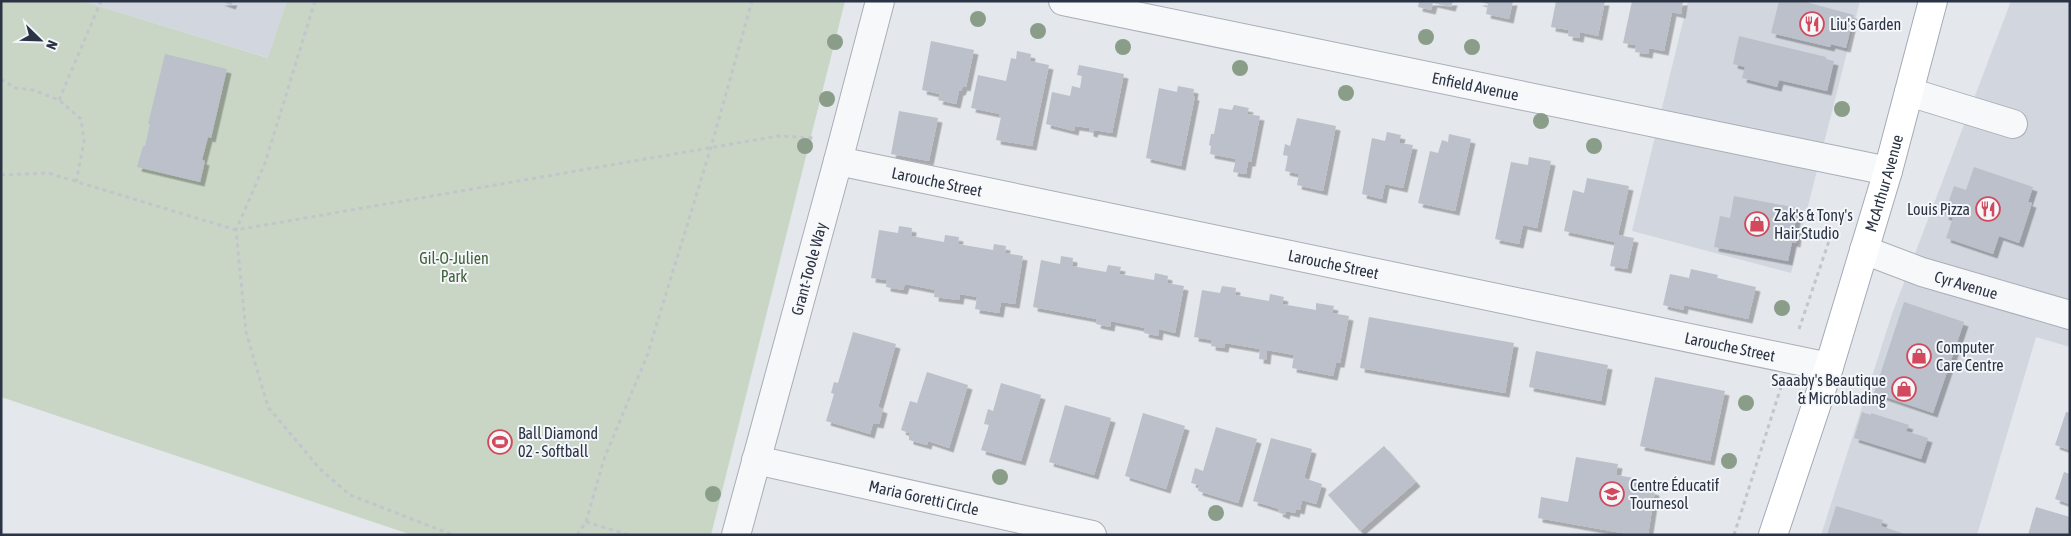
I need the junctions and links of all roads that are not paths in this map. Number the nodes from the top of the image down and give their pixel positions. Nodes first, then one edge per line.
1 (880, 1) edge
2 (1063, 1) edge
3 (1933, 1) edge
4 (1909, 92) junction
5 (2013, 124) dead end
6 (841, 151) junction
7 (1888, 171) junction
8 (1864, 250) junction
9 (2070, 315) edge
10 (1829, 367) junction
11 (756, 460) junction
12 (736, 535) edge
13 (1092, 535) edge
14 (1773, 535) edge

1 - 6 street, Grant-Toole Way
2 - 7 street, Enfield Avenue
3 - 4 main road, McArthur Avenue
4 - 5 street
4 - 7 main road, McArthur Avenue
6 - 10 street, Larouche Street
6 - 11 street, Grant-Toole Way
7 - 8 main road, McArthur Avenue
8 - 9 street, Cyr Avenue
8 - 10 main road, McArthur Avenue
10 - 14 main road, McArthur Avenue
11 - 12 street, Grant-Toole Way
11 - 13 street, Maria Goretti Circle

